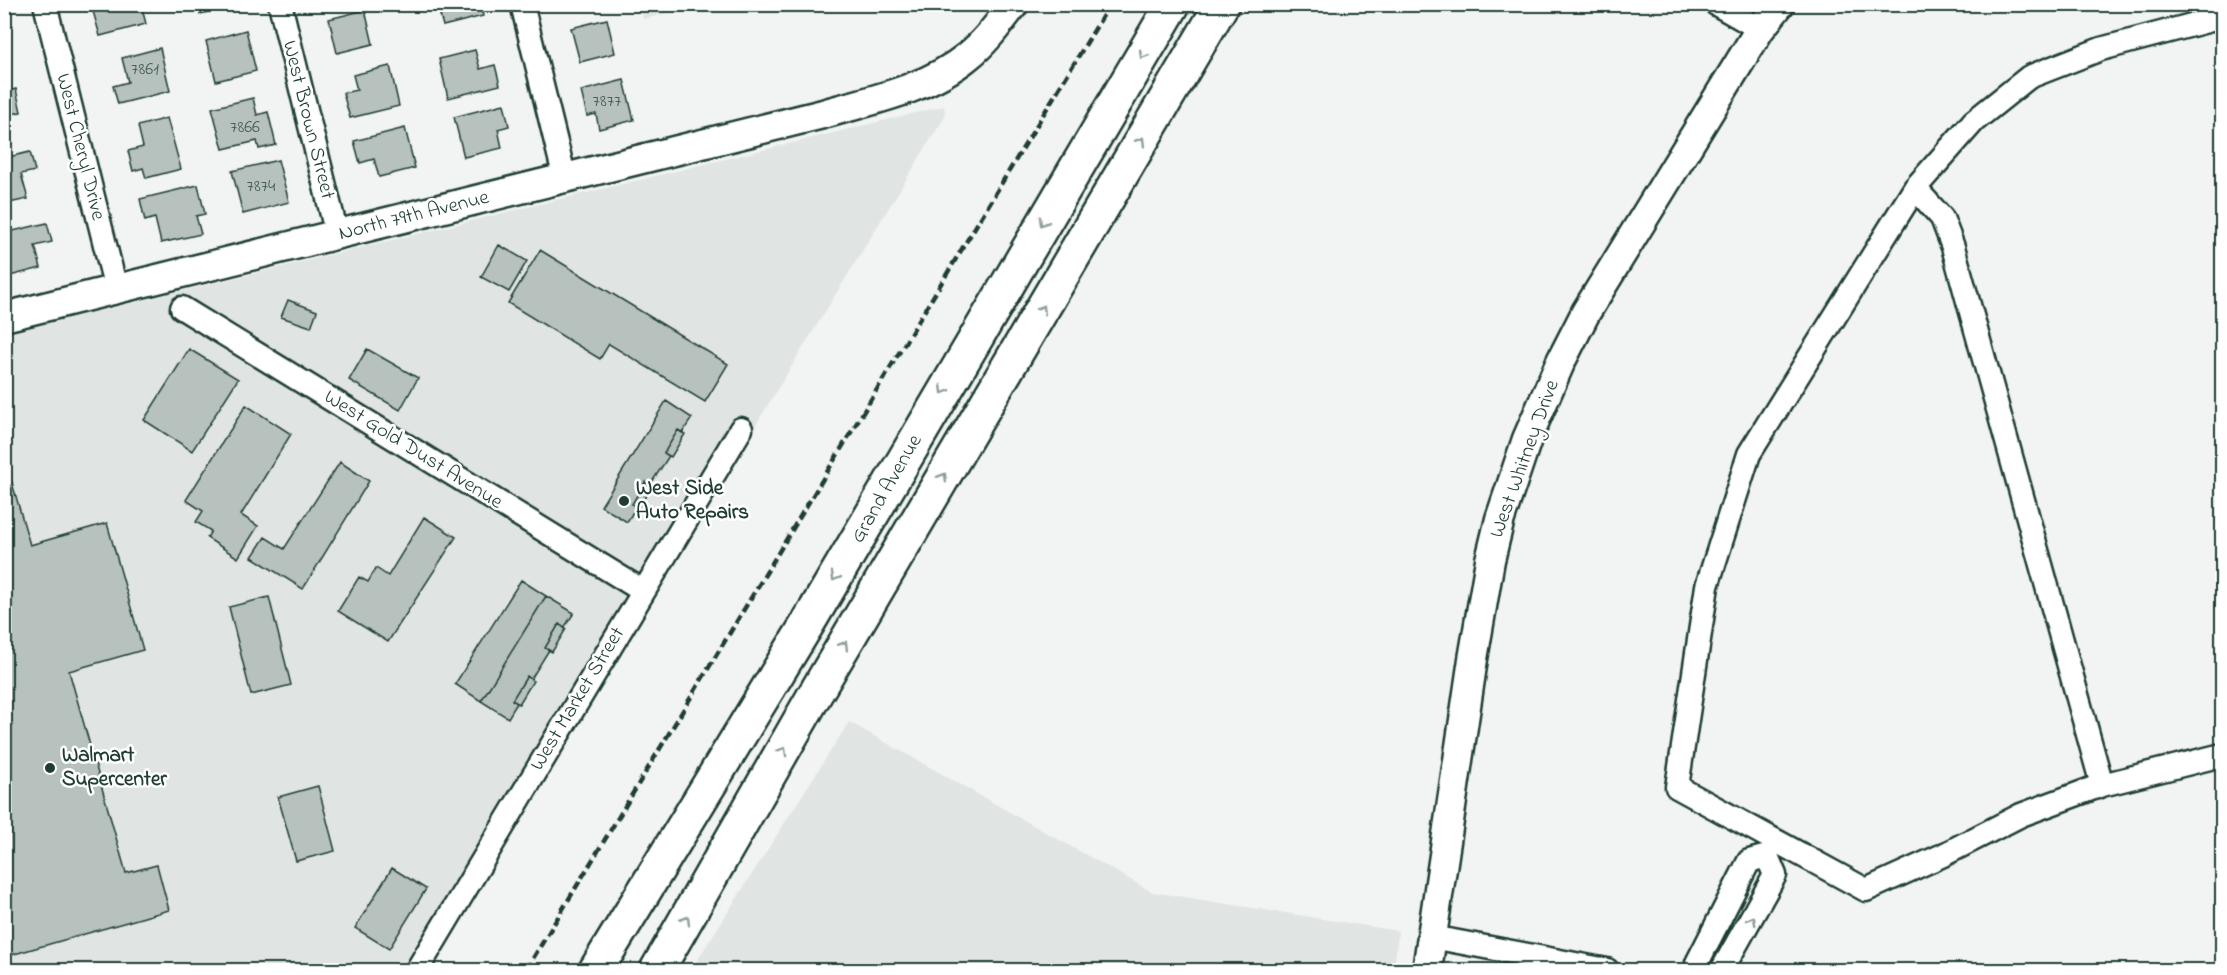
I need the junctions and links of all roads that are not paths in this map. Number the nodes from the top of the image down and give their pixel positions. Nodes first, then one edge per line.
1 (45, 4) edge
2 (280, 4) edge
3 (522, 4) edge
4 (1014, 4) edge
5 (1173, 4) edge
6 (1222, 4) edge
7 (1716, 4) edge
8 (1780, 4) edge
9 (2223, 17) edge
10 (1760, 29) junction
11 (565, 179) junction
12 (1915, 188) junction
13 (337, 235) junction
14 (116, 289) junction
15 (182, 308) dead end
16 (4, 316) edge
17 (741, 429) dead end
18 (643, 591) junction
19 (2223, 755) edge
20 (2102, 785) junction
21 (1771, 848) junction
22 (1432, 937) junction
23 (417, 970) edge
24 (596, 970) edge
25 (657, 970) edge
26 (1427, 970) edge
27 (1607, 970) edge
28 (1698, 970) edge
29 (1722, 970) edge

1 - 14 street, West Cheryl Drive
2 - 13 street, West Brown Street
3 - 11 street
4 - 11 street, North 79th Avenue
5 -> 24 highway, Grand Avenue
25 -> 6 highway, Grand Avenue
7 - 10 street
8 - 10 street, West Whitney Drive
9 - 12 street
10 - 22 street, West Whitney Drive
11 - 13 street, North 79th Avenue
12 - 20 street
12 - 21 street
13 - 14 street, North 79th Avenue
14 - 16 street, North 79th Avenue
15 - 18 street, West Gold Dust Avenue
17 - 18 street, West Market Street
18 - 23 street, West Market Street
19 - 20 street
20 - 21 street
21 - 28 street
29 -> 21 street
22 - 26 street, West Whitney Drive
22 - 27 street

